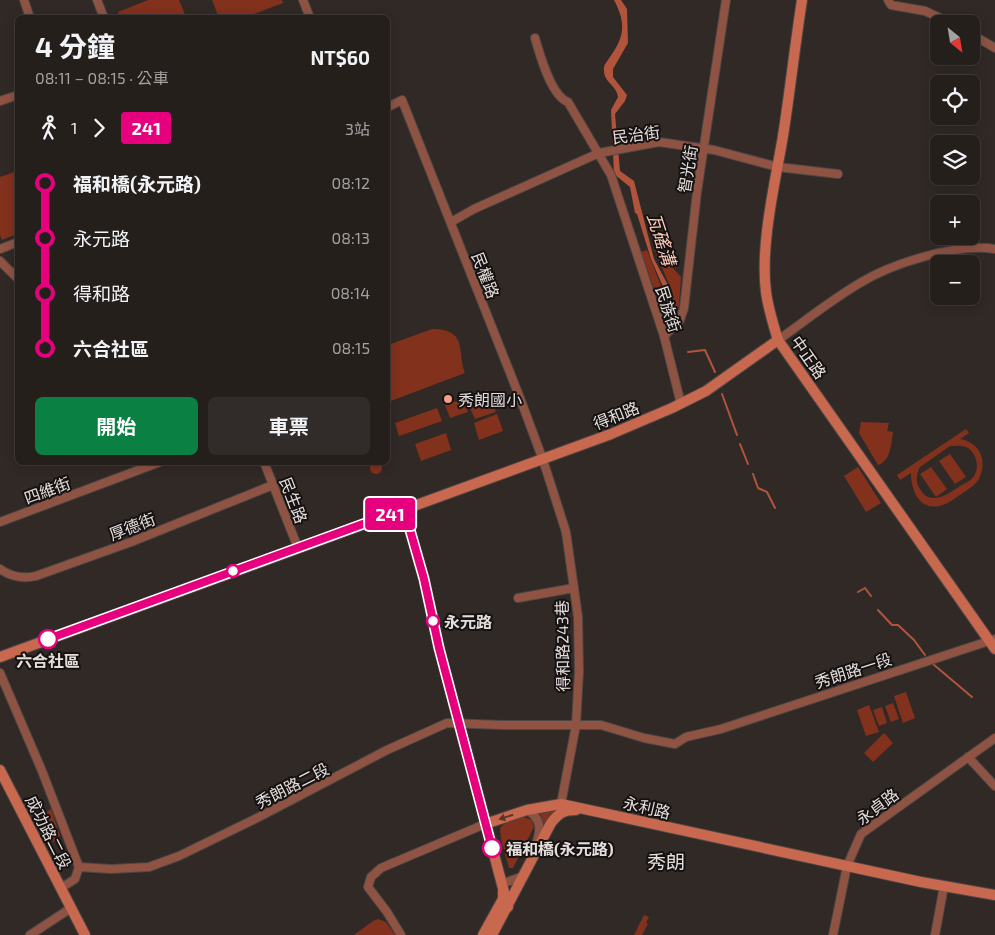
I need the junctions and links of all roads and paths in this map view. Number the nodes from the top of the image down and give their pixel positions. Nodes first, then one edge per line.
1 (24, 0) edge
2 (97, 0) edge
3 (304, 0) edge
4 (726, 0) edge
5 (802, 0) edge
6 (888, 0) edge
7 (29, 15) edge
8 (103, 15) edge
9 (309, 15) edge
10 (933, 15) edge
11 (535, 38) dead end
12 (980, 39) edge
13 (995, 48) edge
14 (15, 96) edge
15 (0, 101) edge
16 (390, 106) edge
17 (704, 149) junction
18 (599, 153) junction
19 (778, 167) junction
20 (838, 174) dead end
21 (451, 222) junction
22 (15, 243) edge
23 (0, 248) edge
24 (995, 249) edge
25 (0, 261) edge
26 (15, 276) edge
27 (664, 336) junction
28 (778, 340) junction
29 (681, 404) junction
30 (543, 460) junction
31 (152, 465) edge
32 (265, 465) edge
33 (273, 485) junction
34 (404, 509) junction
35 (0, 522) edge
36 (298, 548) junction
37 (0, 569) edge
38 (574, 588) junction
39 (518, 598) dead end
40 (993, 643) edge
41 (0, 657) edge
42 (0, 673) edge
43 (459, 723) junction
44 (576, 725) junction
45 (721, 729) joint
46 (995, 738) edge
47 (968, 757) junction
48 (0, 770) edge
49 (995, 786) edge
50 (561, 804) junction
51 (527, 810) junction
52 (591, 810) junction
53 (485, 824) junction
54 (847, 866) junction
55 (79, 867) junction
56 (526, 872) junction
57 (944, 886) junction
58 (61, 888) junction
59 (502, 888) junction
60 (995, 895) edge
61 (508, 907) junction
62 (71, 908) junction
63 (30, 935) edge
64 (85, 935) edge
65 (401, 935) edge
66 (483, 935) edge
67 (492, 935) edge
68 (833, 935) edge
69 (935, 935) edge

1 - 7 street
2 - 8 street
3 - 9 street
4 - 17 street, 智光街
5 - 19 street, 中正路
6 - 10 street
11 - 18 street, 民族街
12 - 13 street
14 - 15 street
16 - 21 street, 民權路
17 - 18 street, 民治街
17 - 19 street, 民治街
17 - 27 street, 智光街
18 - 21 street, 民治街
18 - 27 street, 民族街
19 - 20 street, 民治街
19 - 28 street, 中正路
21 - 30 street, 民權路
22 - 23 street
24 - 28 street, 得和路
25 - 26 street
27 - 29 street, 民族街
28 - 29 street, 得和路
28 - 40 street, 中正路
29 - 30 street, 得和路
30 - 34 street, 得和路
30 - 38 street, 得和路243巷
31 - 35 street, 四維街
32 - 33 street, 民生路
33 - 36 street, 民生路
33 - 37 street, 厚德街
34 - 36 street, 得和路
34 - 43 street
36 - 41 street, 得和路
38 - 39 street
38 - 44 street, 得和路243巷
40 - 45 street, 秀朗路一段
42 - 55 street
43 - 44 street, 秀朗路二段
43 - 53 street
43 - 55 street, 秀朗路二段
44 - 45 street, 秀朗路二段
44 - 50 street, 得和路243巷
46 - 47 street, 永貞路
47 - 49 street
47 - 54 street, 永貞路
48 - 58 street, 成功路二段
50 - 51 street, 永利路
50 - 52 street, 永利路
51 -> 53 street, 永利路
51 - 56 street
52 - 54 street, 永利路
52 - 56 street
53 - 59 street
53 - 65 street, 永利路
54 - 57 street, 永利路
54 - 68 street, 永貞路
55 - 58 street
56 - 59 street
56 - 61 street
57 - 60 street, 永利路
57 - 69 street
58 - 62 street, 成功路二段
59 - 61 street
59 - 66 street
61 - 67 street
62 - 63 street
62 - 64 street, 成功路二段

